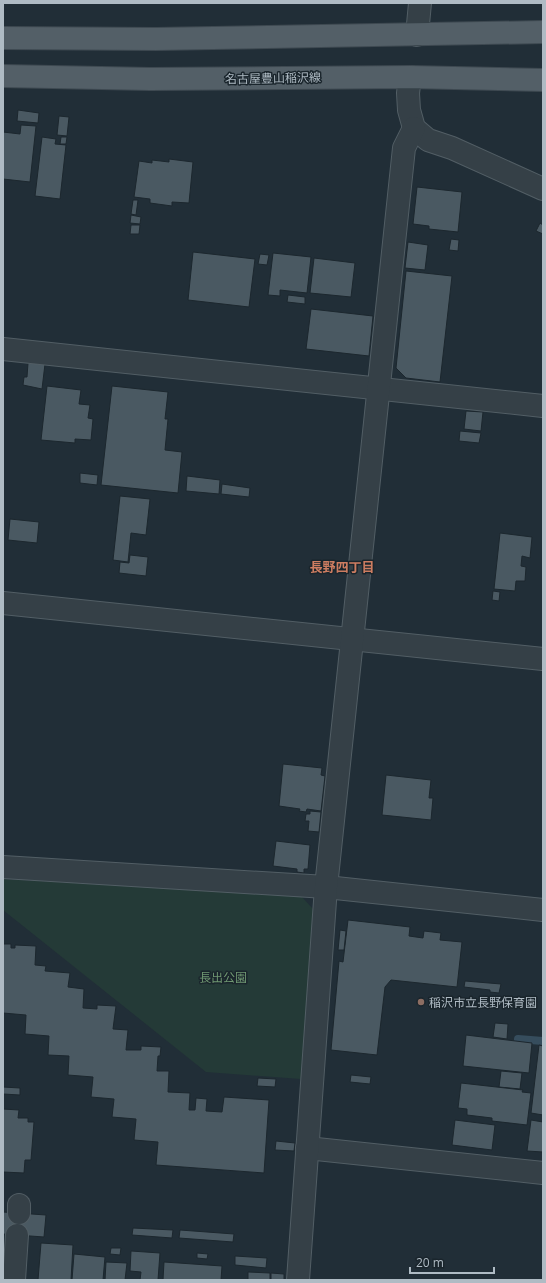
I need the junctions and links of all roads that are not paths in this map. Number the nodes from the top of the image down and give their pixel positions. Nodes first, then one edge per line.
1 (420, 3) edge
2 (543, 32) edge
3 (417, 35) junction
4 (3, 38) edge
5 (3, 76) edge
6 (410, 77) junction
7 (543, 80) edge
8 (414, 128) junction
9 (543, 189) edge
10 (3, 349) edge
11 (379, 388) junction
12 (543, 406) edge
13 (3, 603) edge
14 (352, 640) junction
15 (543, 659) edge
16 (3, 867) edge
17 (326, 887) junction
18 (543, 910) edge
19 (307, 1148) junction
20 (543, 1173) edge
21 (17, 1235) dead end
22 (14, 1280) edge
23 (298, 1280) edge

1 - 3 street
2 - 3 main road
3 - 4 main road
5 - 6 main road, 名古屋豊山稲沢線
6 - 7 main road, 名古屋豊山稲沢線
6 - 8 street
8 - 9 street
8 - 11 street
10 - 11 street
11 - 12 street
11 - 14 street
13 - 14 street
14 - 15 street
14 - 17 street
16 - 17 street
17 - 18 street
17 - 19 street
19 - 20 street
19 - 23 street
21 - 22 street

